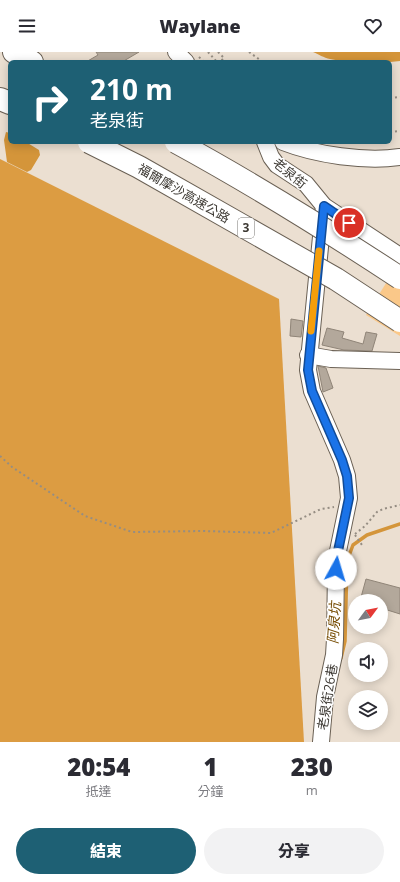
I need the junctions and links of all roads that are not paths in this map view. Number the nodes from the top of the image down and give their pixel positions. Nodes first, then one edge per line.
1 (14, 52) edge
2 (176, 52) edge
3 (0, 56) edge
4 (9, 60) edge
5 (28, 60) edge
6 (184, 60) edge
7 (93, 144) edge
8 (180, 144) edge
9 (266, 144) edge
10 (288, 144) edge
11 (400, 157) edge
12 (324, 206) junction
13 (400, 256) edge
14 (400, 278) edge
15 (400, 321) edge
16 (308, 355) junction
17 (400, 361) edge
18 (321, 742) edge

1 - 5 highway
2 - 6 street
3 - 4 highway
7 - 15 highway, 福爾摩沙高速公路 / 3, bridge
8 - 14 highway, bridge
9 - 12 street, 老泉街
10 - 11 street
12 - 13 street, 老泉街
12 - 16 street, 老泉街26巷
16 - 17 street
16 - 18 street, 老泉街26巷

